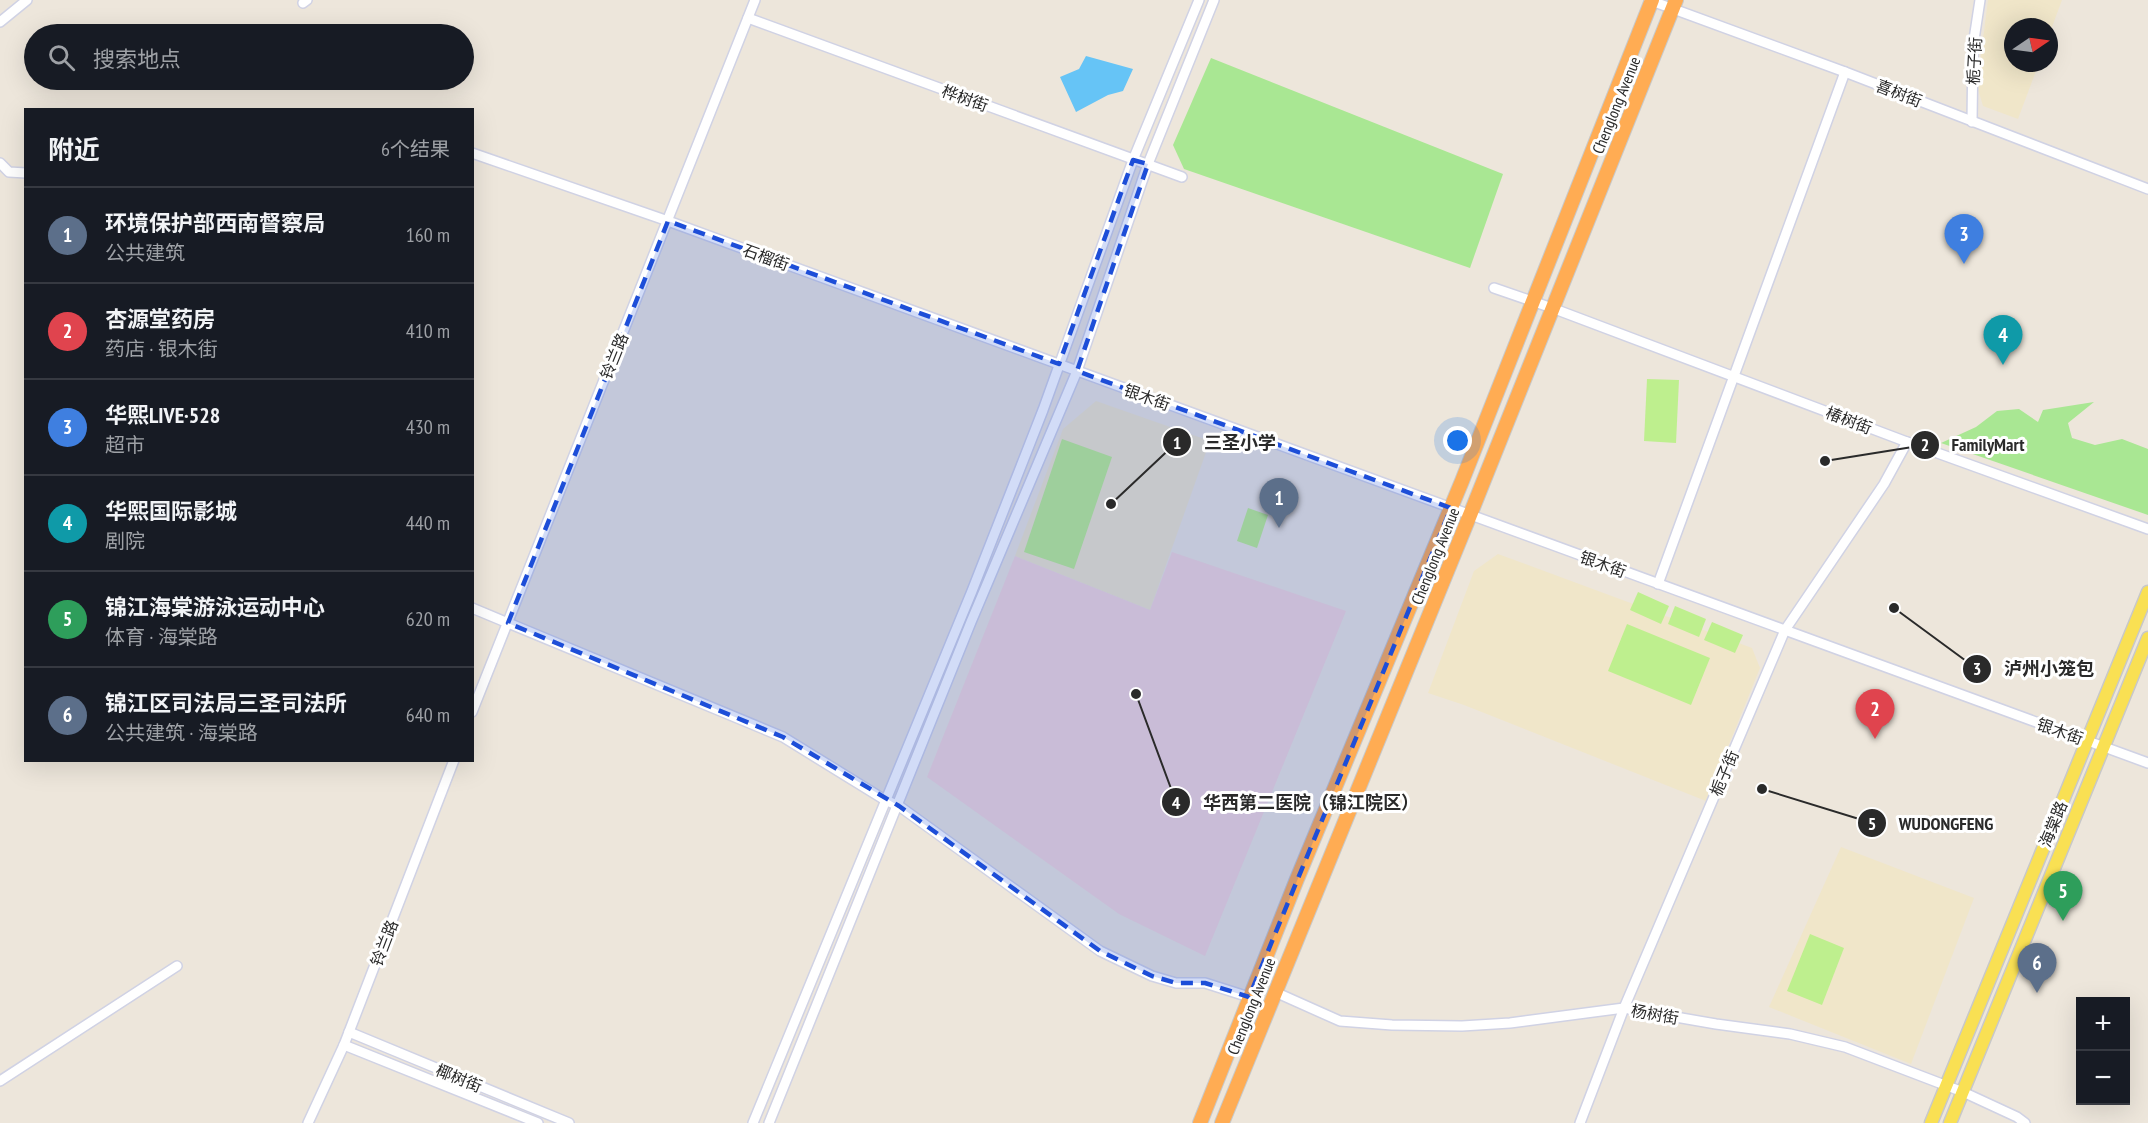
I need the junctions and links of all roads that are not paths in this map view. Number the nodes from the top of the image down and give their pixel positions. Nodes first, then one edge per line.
1 (27, 0) edge
2 (755, 0) edge
3 (1199, 0) edge
4 (1214, 0) edge
5 (1651, 0) edge
6 (1980, 0) edge
7 (1674, 5) edge
8 (748, 18) junction
9 (0, 22) edge
10 (1845, 72) junction
11 (1972, 122) junction
12 (474, 154) edge
13 (1133, 160) junction
14 (0, 163) edge
15 (1148, 164) junction
16 (24, 173) edge
17 (1182, 177) dead end
18 (2148, 189) edge
19 (668, 221) junction
20 (1494, 288) dead end
21 (1533, 302) junction
22 (1552, 308) junction
23 (1059, 364) junction
24 (1077, 371) junction
25 (1733, 376) junction
26 (1907, 442) junction
27 (1451, 508) junction
28 (1470, 515) junction
29 (2148, 529) edge
30 (1658, 584) junction
31 (2148, 592) edge
32 (474, 609) edge
33 (508, 623) junction
34 (1785, 630) junction
35 (2148, 639) edge
36 (474, 707) edge
37 (2087, 741) junction
38 (2105, 747) junction
39 (453, 762) edge
40 (2148, 763) edge
41 (885, 800) junction
42 (899, 806) junction
43 (177, 966) dead end
44 (1275, 992) junction
45 (1249, 997) junction
46 (1624, 1008) junction
47 (349, 1032) junction
48 (344, 1045) junction
49 (0, 1081) edge
50 (1947, 1086) junction
51 (1963, 1092) junction
52 (308, 1123) edge
53 (538, 1123) edge
54 (569, 1123) edge
55 (753, 1123) edge
56 (769, 1123) edge
57 (1200, 1123) edge
58 (1222, 1123) edge
59 (1580, 1123) edge
60 (1931, 1123) edge
61 (1950, 1123) edge
62 (2025, 1123) edge

1 - 9 street
2 - 8 street, 铃兰路
3 - 13 street
4 - 15 street
5 - 7 street, 喜树街
5 - 21 highway, Chenglong Avenue
6 - 11 street, 栀子街
7 - 10 street, 喜树街
7 - 22 highway, Chenglong Avenue
8 - 13 street, 桦树街
8 - 19 street, 铃兰路
10 - 11 street, 喜树街
10 - 25 street
11 - 18 street, 喜树街
12 - 19 street, 石榴街
13 - 15 street, 桦树街
13 - 23 street
14 - 16 street
15 - 17 street, 桦树街
15 - 24 street
19 - 23 street, 石榴街
19 - 33 street, 铃兰路
20 - 21 street
21 - 22 street
21 - 27 highway, Chenglong Avenue
22 - 25 street, 椿树街
22 - 28 highway, Chenglong Avenue
23 - 24 street, 银木街
23 - 41 street
24 - 27 street, 银木街
24 - 42 street
25 - 26 street, 椿树街
25 - 30 street
26 - 29 street, 椿树街
26 - 34 street, 栀子街
27 - 28 street, 银木街
27 - 45 highway, Chenglong Avenue
28 - 30 street, 银木街
28 - 44 highway, Chenglong Avenue
30 - 34 street, 银木街
31 - 37 main road, 海棠路
32 - 33 street
33 - 36 street, 铃兰路
33 - 41 street
34 - 37 street, 银木街
34 - 46 street, 栀子街
35 - 38 main road, 海棠路
37 - 38 street, 银木街
37 - 50 main road, 海棠路
38 - 40 street, 银木街
38 - 51 main road, 海棠路
39 - 47 street, 铃兰路
41 - 42 street
41 - 55 street
42 - 45 street
42 - 56 street
43 - 49 street
44 - 46 street, 杨树街
44 - 58 highway, Chenglong Avenue
45 - 57 highway, Chenglong Avenue
46 - 50 street, 杨树街
46 - 59 street, 栀子街
47 - 48 street, 铃兰路
47 - 54 street, 椰树街
48 - 52 street, 铃兰路
48 - 53 street, 椰树街
50 - 51 street, 杨树街
50 - 60 main road, 海棠路
51 - 61 main road, 海棠路
51 - 62 street, 杨树街

